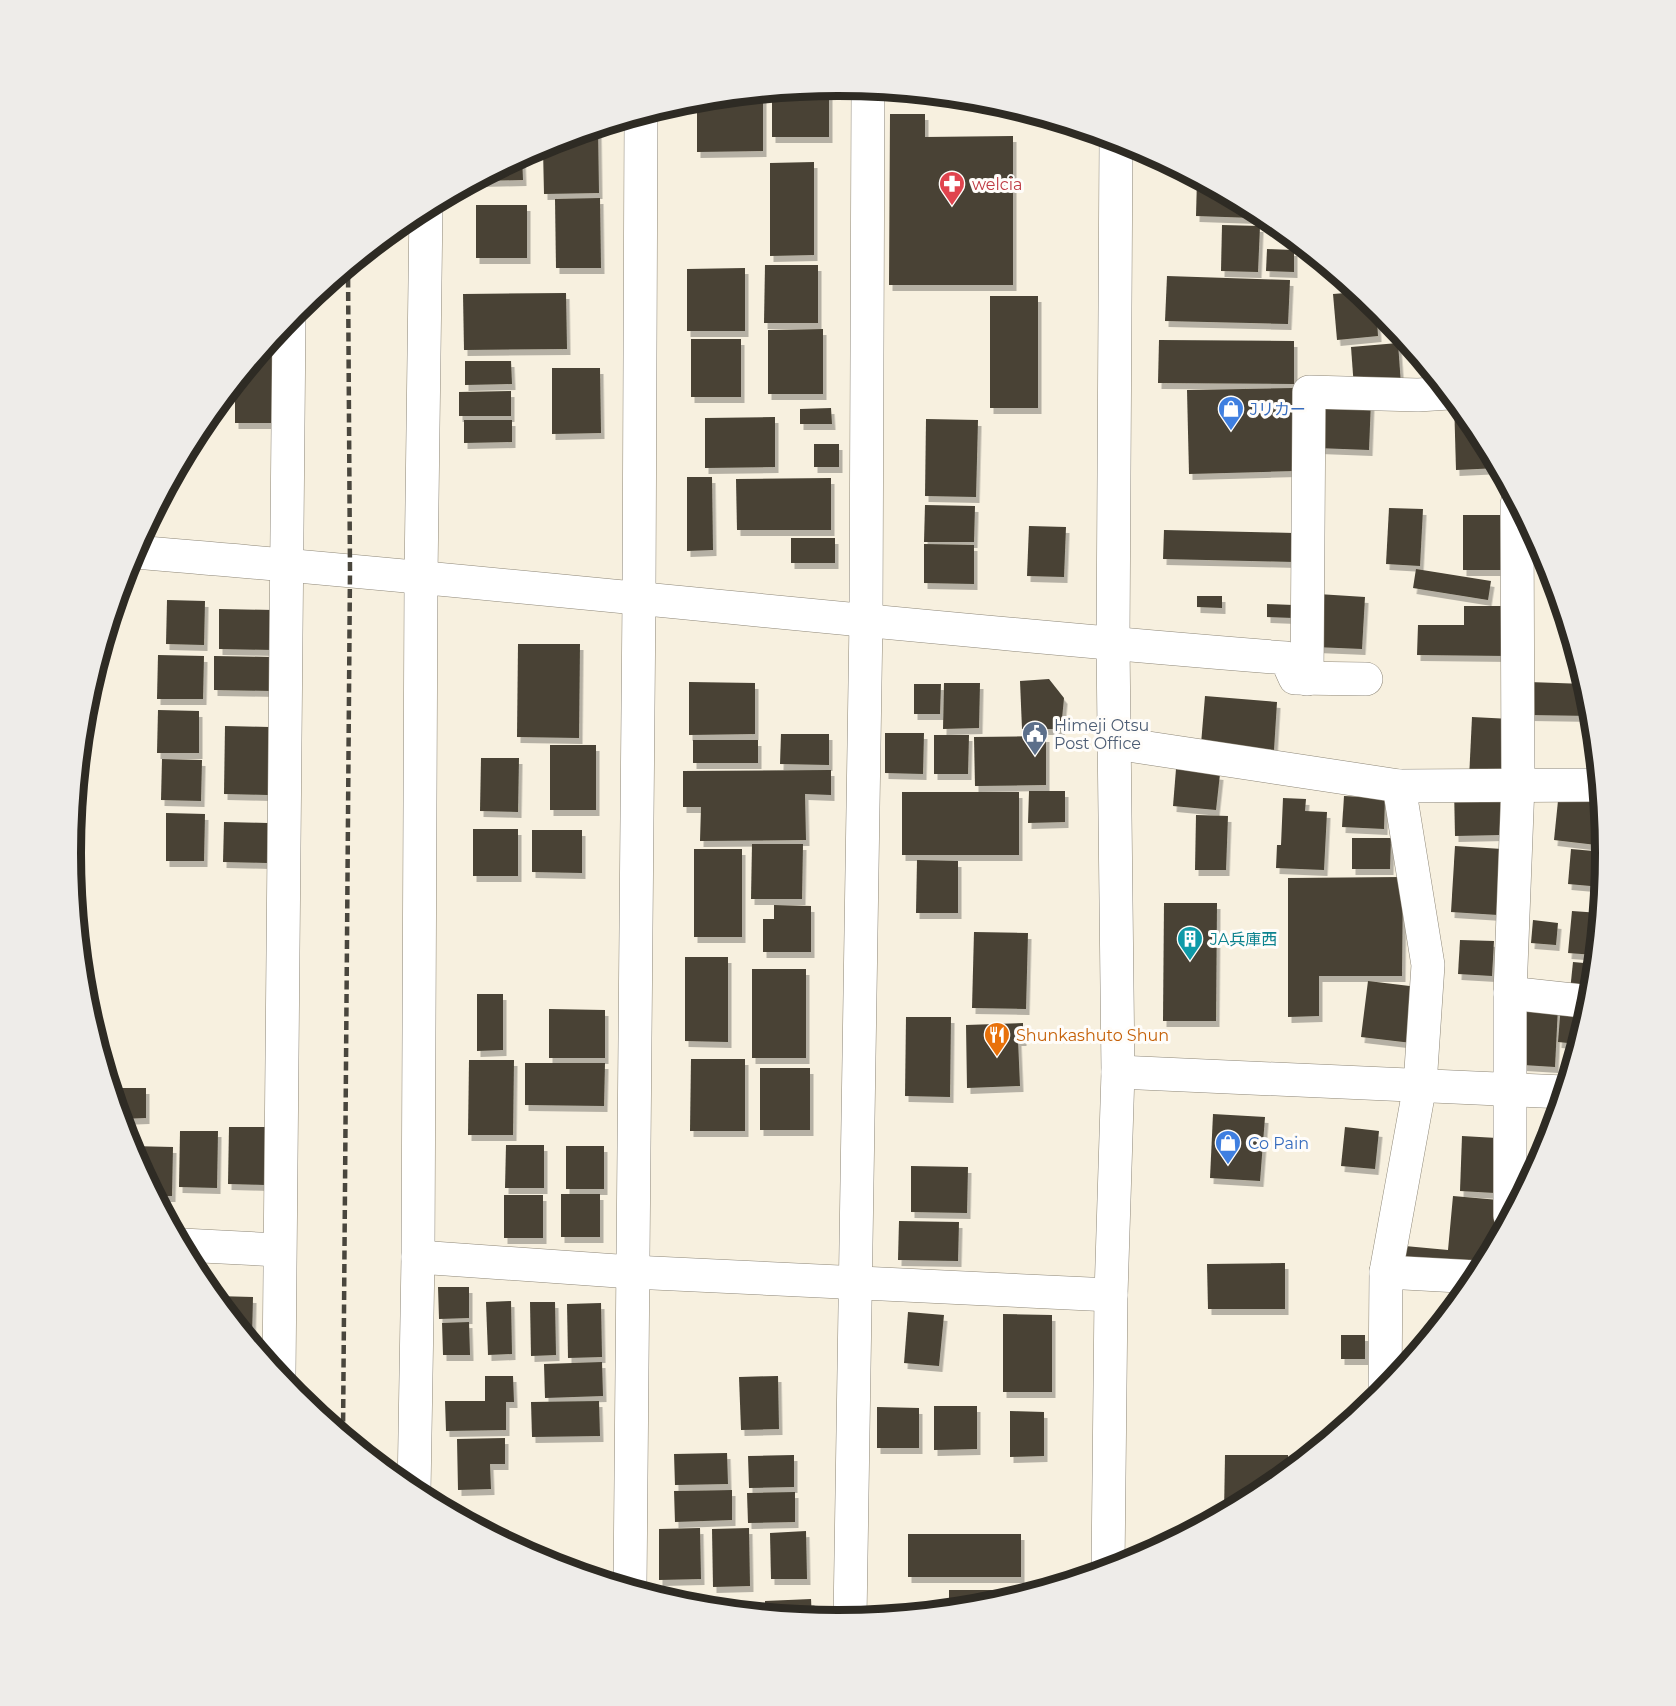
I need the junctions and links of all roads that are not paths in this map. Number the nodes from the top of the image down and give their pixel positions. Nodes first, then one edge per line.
1 (868, 97) edge
2 (641, 122) edge
3 (1116, 149) edge
4 (426, 218) edge
5 (289, 333) edge
6 (1440, 394) edge
7 (1517, 518) edge
8 (144, 553) edge
9 (288, 564) junction
10 (421, 577) junction
11 (639, 598) junction
12 (866, 620) junction
13 (1113, 644) junction
14 (1297, 668) junction
15 (1366, 679) dead end
16 (1115, 743) junction
17 (1518, 784) junction
18 (1592, 785) edge
19 (1399, 786) junction
20 (1510, 993) junction
21 (1580, 1001) edge
22 (1118, 1072) junction
23 (1420, 1085) junction
24 (1511, 1090) junction
25 (1556, 1092) edge
26 (1510, 1201) edge
27 (191, 1245) edge
28 (279, 1250) junction
29 (418, 1257) junction
30 (632, 1272) junction
31 (1386, 1272) junction
32 (1465, 1276) edge
33 (855, 1282) junction
34 (1112, 1295) junction
35 (279, 1363) edge
36 (1385, 1375) edge
37 (414, 1480) edge
38 (1108, 1560) edge
39 (630, 1580) edge
40 (850, 1610) edge

1 - 12 street
2 - 11 street
3 - 13 street
4 - 10 street
5 - 9 street
6 - 14 street
7 - 17 street
8 - 9 street
9 - 10 street
9 - 28 street
10 - 11 street
10 - 29 street
11 - 12 street
11 - 30 street
12 - 13 street
12 - 33 street
13 - 14 street
13 - 16 street
14 - 15 street
16 - 19 street
16 - 22 street
17 - 18 street
17 - 19 street
17 - 20 street
19 - 23 street
20 - 21 street
20 - 24 street
22 - 23 street
22 - 34 street
23 - 24 street
23 - 31 street
24 - 25 street
24 - 26 street
27 - 28 street
28 - 35 street
29 - 30 street
29 - 37 street
30 - 33 street
30 - 39 street
31 - 32 street
31 - 36 street
33 - 34 street
33 - 40 street
34 - 38 street

